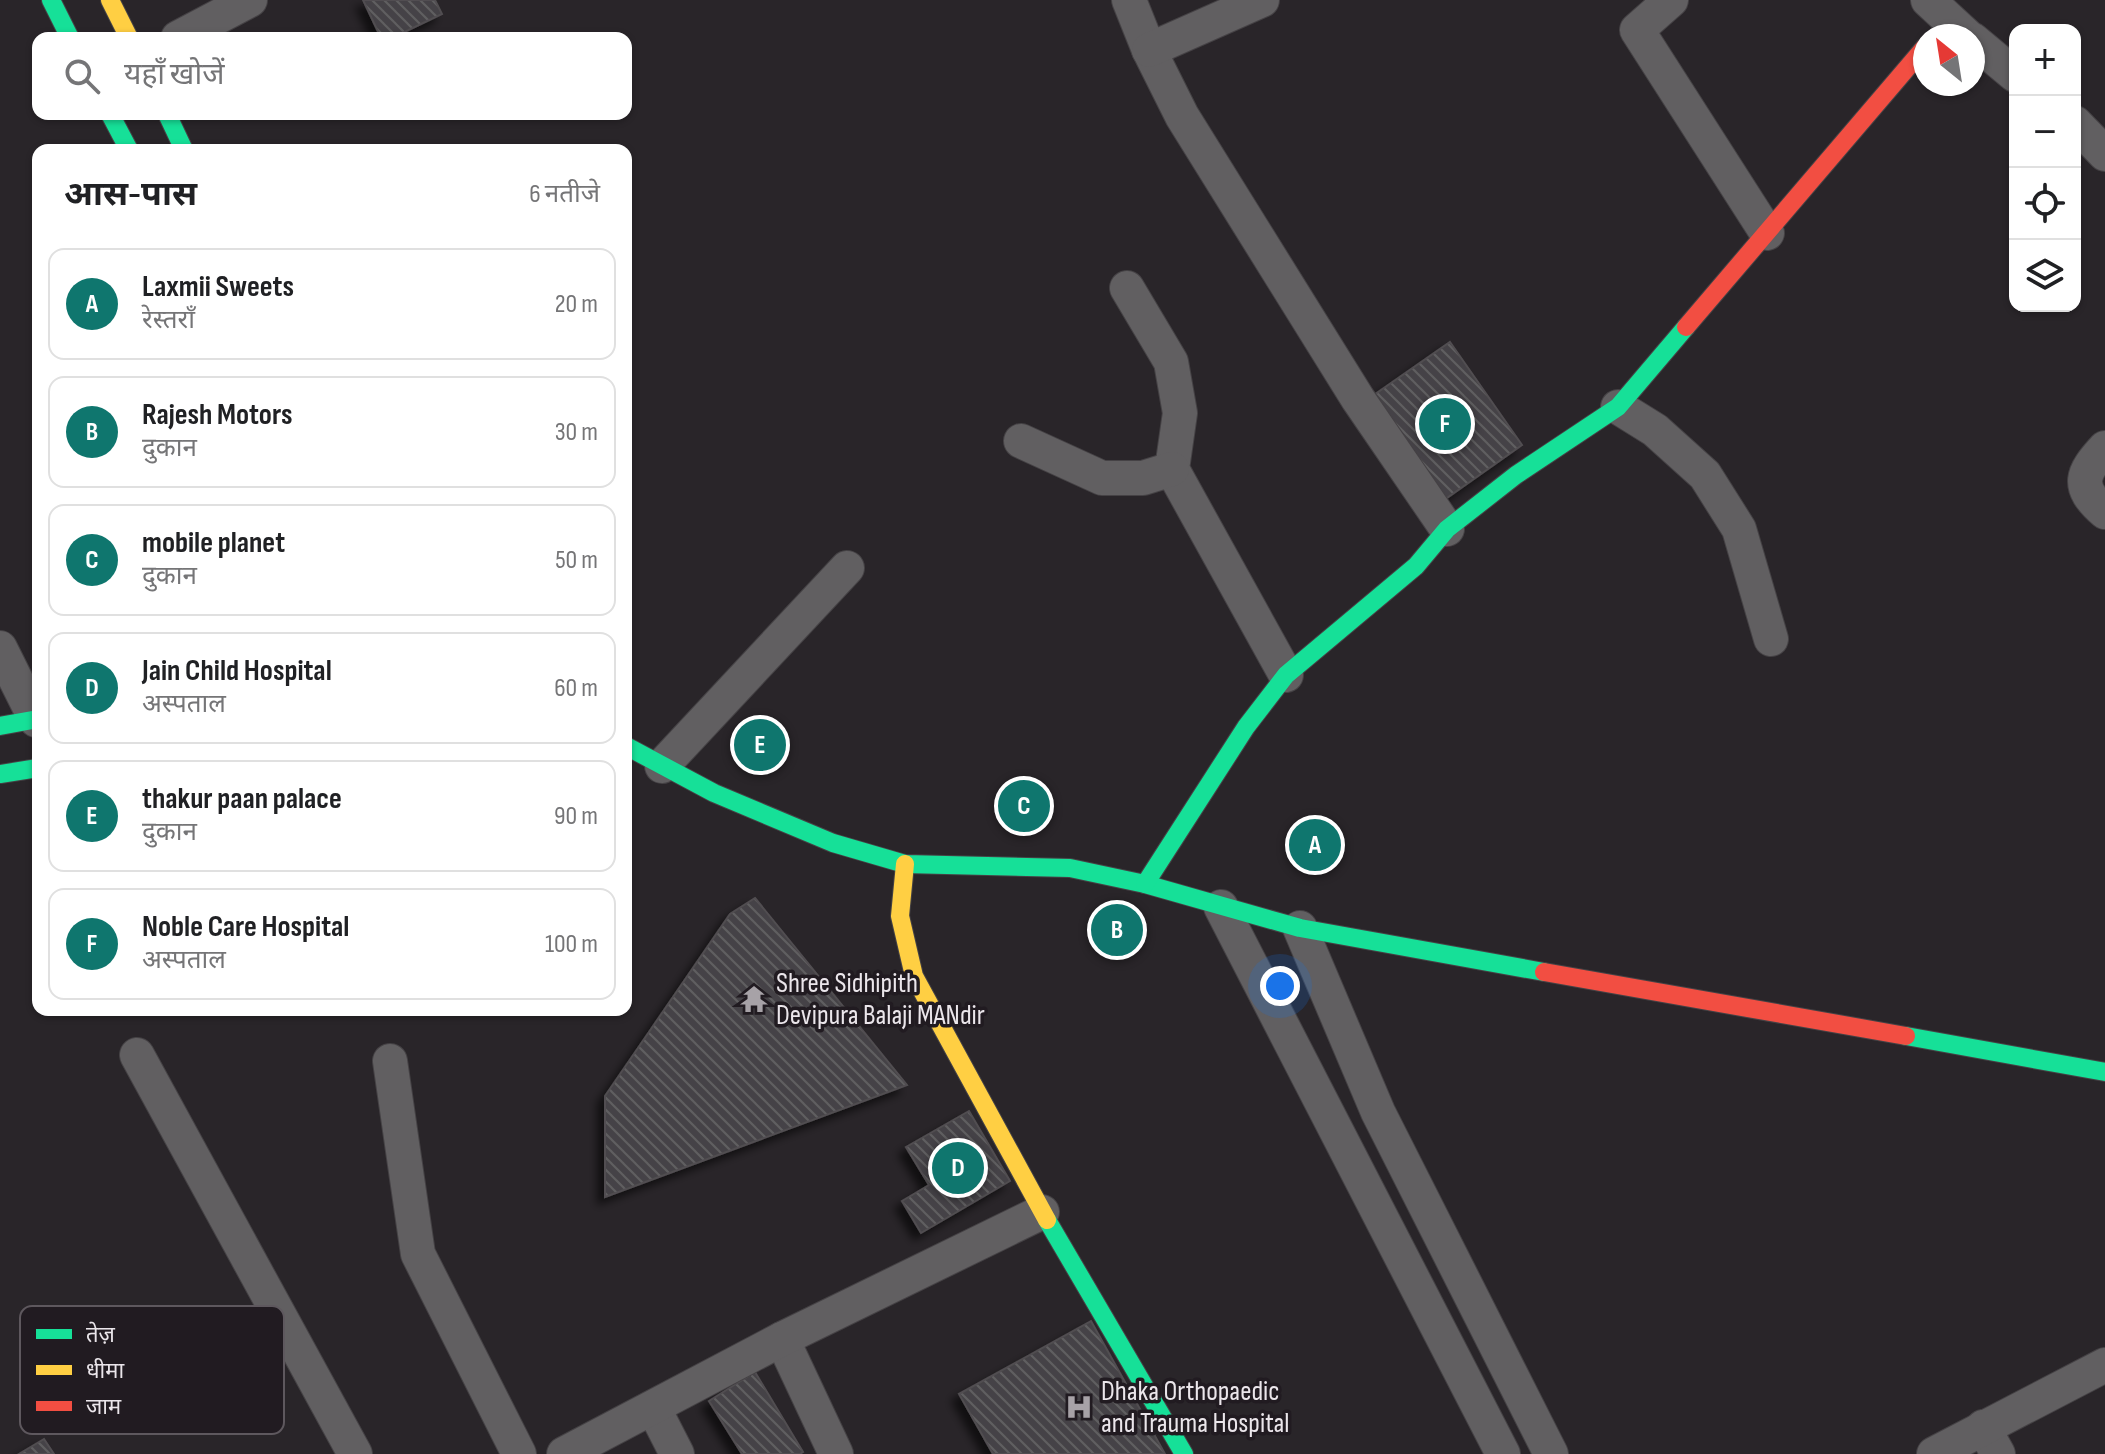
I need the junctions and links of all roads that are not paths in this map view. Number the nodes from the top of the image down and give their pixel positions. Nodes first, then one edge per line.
1 (51, 0) edge
2 (110, 0) edge
3 (250, 0) edge
4 (1129, 0) edge
5 (1262, 0) edge
6 (1671, 0) edge
7 (1953, 22) edge
8 (67, 32) edge
9 (126, 32) edge
10 (189, 32) edge
11 (1149, 50) junction
12 (1913, 61) edge
13 (2009, 70) edge
14 (113, 120) edge
15 (170, 120) edge
16 (2081, 129) edge
17 (126, 144) edge
18 (181, 144) edge
19 (2105, 154) edge
20 (1767, 233) junction
21 (1127, 288) dead end
22 (1618, 407) junction
23 (1021, 441) dead end
24 (2105, 448) edge
25 (1172, 469) junction
26 (2105, 512) edge
27 (1447, 529) junction
28 (847, 568) dead end
29 (1771, 639) dead end
30 (0, 648) edge
31 (1286, 675) junction
32 (32, 710) edge
33 (32, 721) edge
34 (0, 726) edge
35 (632, 749) edge
36 (662, 766) junction
37 (32, 769) edge
38 (0, 774) edge
39 (905, 864) junction
40 (1145, 884) junction
41 (1221, 907) junction
42 (1300, 928) junction
43 (137, 1055) dead end
44 (390, 1061) dead end
45 (2105, 1072) edge
46 (1042, 1212) junction
47 (274, 1306) edge
48 (284, 1324) edge
49 (782, 1339) junction
50 (2105, 1365) edge
51 (654, 1409) junction
52 (1990, 1441) edge
53 (355, 1454) edge
54 (519, 1454) edge
55 (564, 1454) edge
56 (677, 1454) edge
57 (836, 1454) edge
58 (1184, 1454) edge
59 (1503, 1454) edge
60 (1551, 1454) edge
61 (1934, 1454) edge

1 - 8 street
2 - 9 street
3 - 10 street
4 - 11 street
5 - 11 street
6 - 20 street
7 - 13 street
11 - 27 street
12 - 20 street
14 - 17 street
15 - 18 street
16 - 19 street
20 - 22 street
21 - 25 street
22 - 27 street
22 - 29 street
23 - 25 street
24 - 26 street
25 - 31 street
27 - 31 street
28 - 36 street
30 - 32 street
31 - 40 street
33 - 34 street
35 - 36 street
36 - 39 street
37 - 38 street
39 - 40 street
39 - 46 street
40 - 41 street
41 - 42 street
41 - 59 street
42 - 45 street
42 - 60 street
43 - 47 street
44 - 54 street
46 - 49 street
46 - 58 street
48 - 53 street
49 - 51 street
49 - 57 street
50 - 52 street
51 - 55 street
51 - 56 street
52 - 61 street

